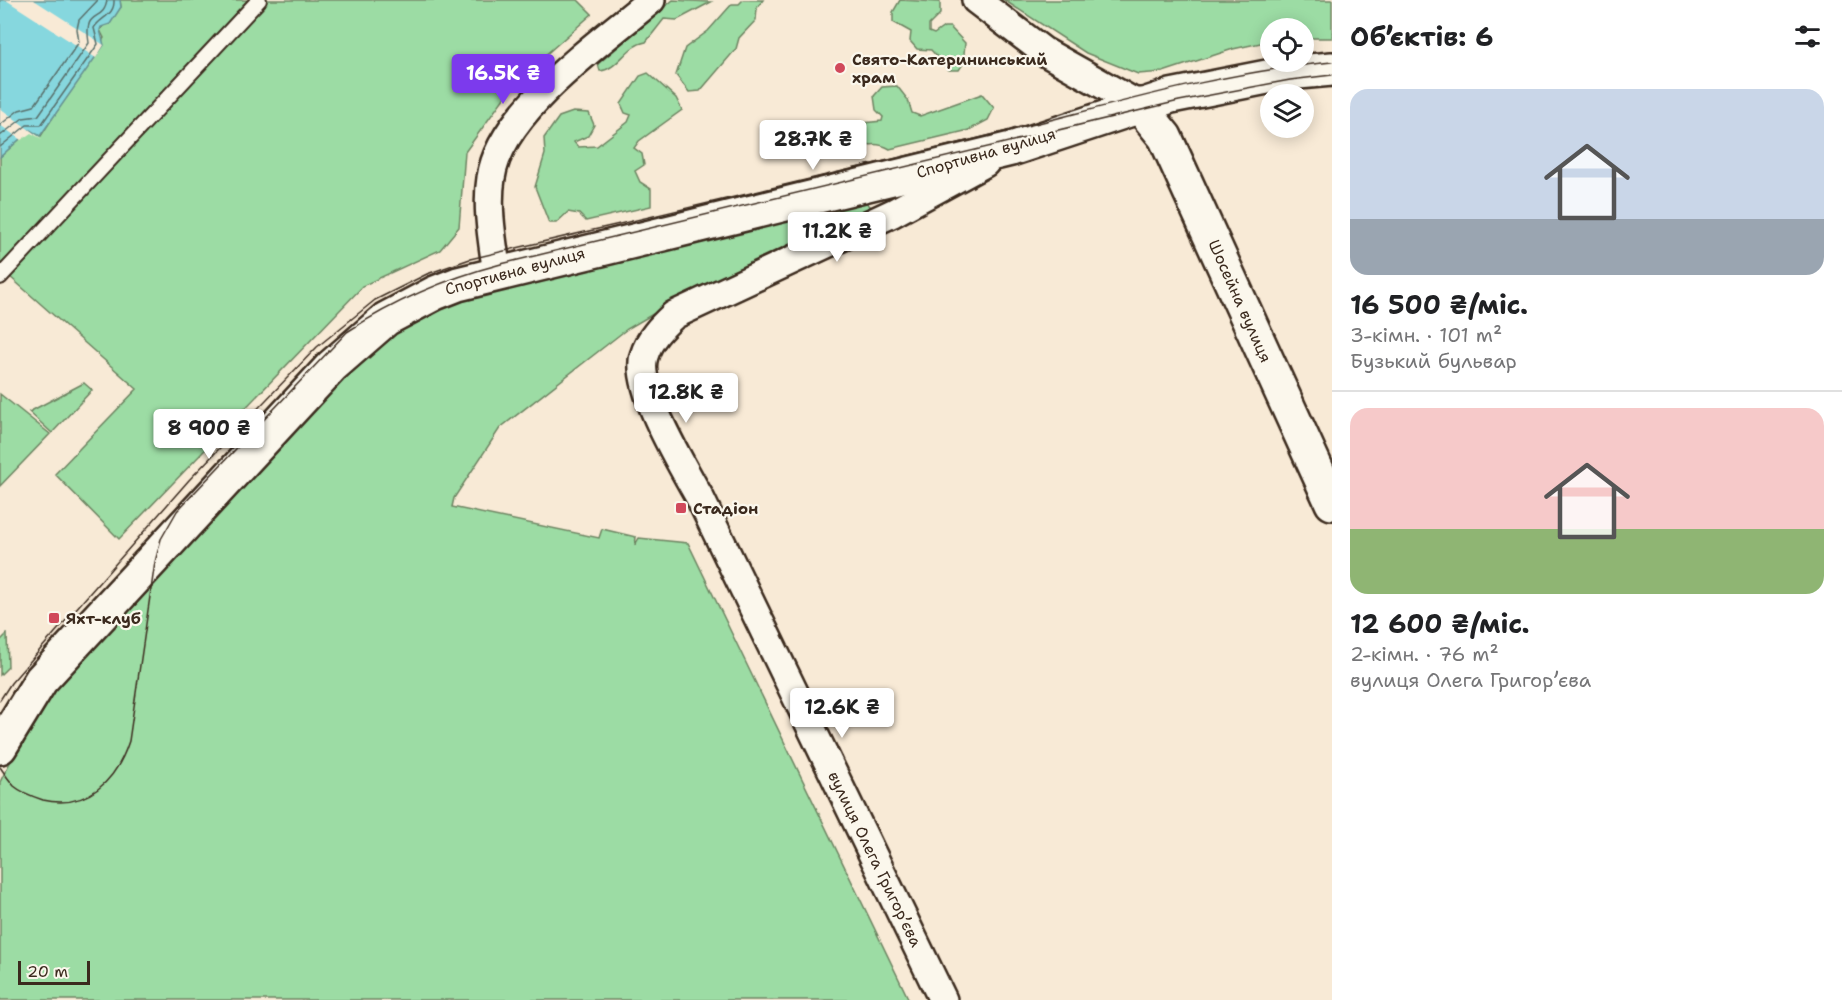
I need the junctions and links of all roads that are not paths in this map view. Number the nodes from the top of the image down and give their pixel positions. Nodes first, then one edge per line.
1 (259, 0) edge
2 (651, 0) edge
3 (976, 0) edge
4 (1332, 69) edge
5 (1138, 105) junction
6 (1011, 149) junction
7 (497, 274) junction
8 (0, 277) edge
9 (1332, 503) edge
10 (0, 747) edge
11 (944, 1000) edge

1 - 8 lane
2 - 7 street
3 - 5 street
4 - 5 street, Спортивна вулиця
5 - 6 street, Спортивна вулиця
5 - 9 street, Шосейна вулиця
6 - 7 street, Спортивна вулиця
6 - 11 street, вулиця Олега Григорʼєва
7 - 10 street, Спортивна вулиця

